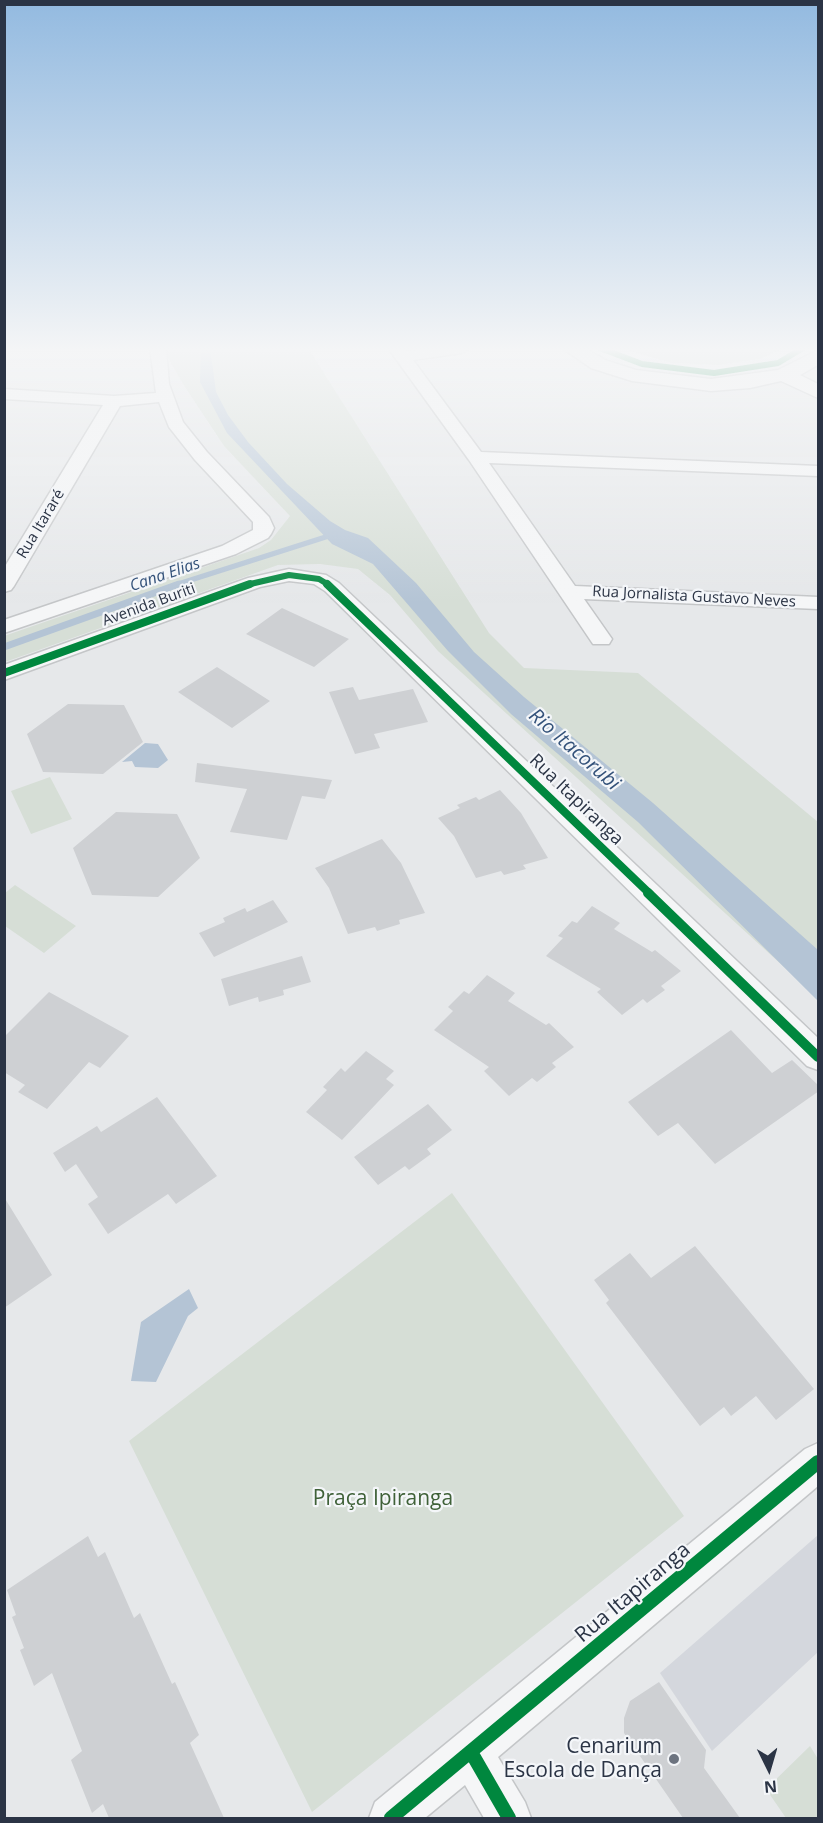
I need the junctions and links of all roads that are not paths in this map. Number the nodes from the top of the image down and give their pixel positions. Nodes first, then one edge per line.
1 (95, 433) edge
2 (184, 433) edge
3 (458, 433) edge
4 (476, 457) junction
5 (819, 471) edge
6 (305, 576) joint
7 (4, 586) edge
8 (569, 592) junction
9 (819, 603) edge
10 (4, 627) edge
11 (602, 639) dead end
12 (4, 673) edge
13 (819, 1057) edge
14 (819, 1462) edge
15 (471, 1752) junction
16 (391, 1818) edge
17 (508, 1818) edge

1 - 7 street, Rua Itararé
2 - 10 street, Avenida Buriti
3 - 4 street
4 - 5 street
4 - 8 street
6 - 12 street, Avenida Buriti
6 - 13 street, Rua Itapiranga
8 - 9 street, Rua Jornalista Gustavo Neves
8 - 11 street
14 - 15 street, Rua Itapiranga
15 - 16 street, Rua Itapiranga
15 - 17 street

